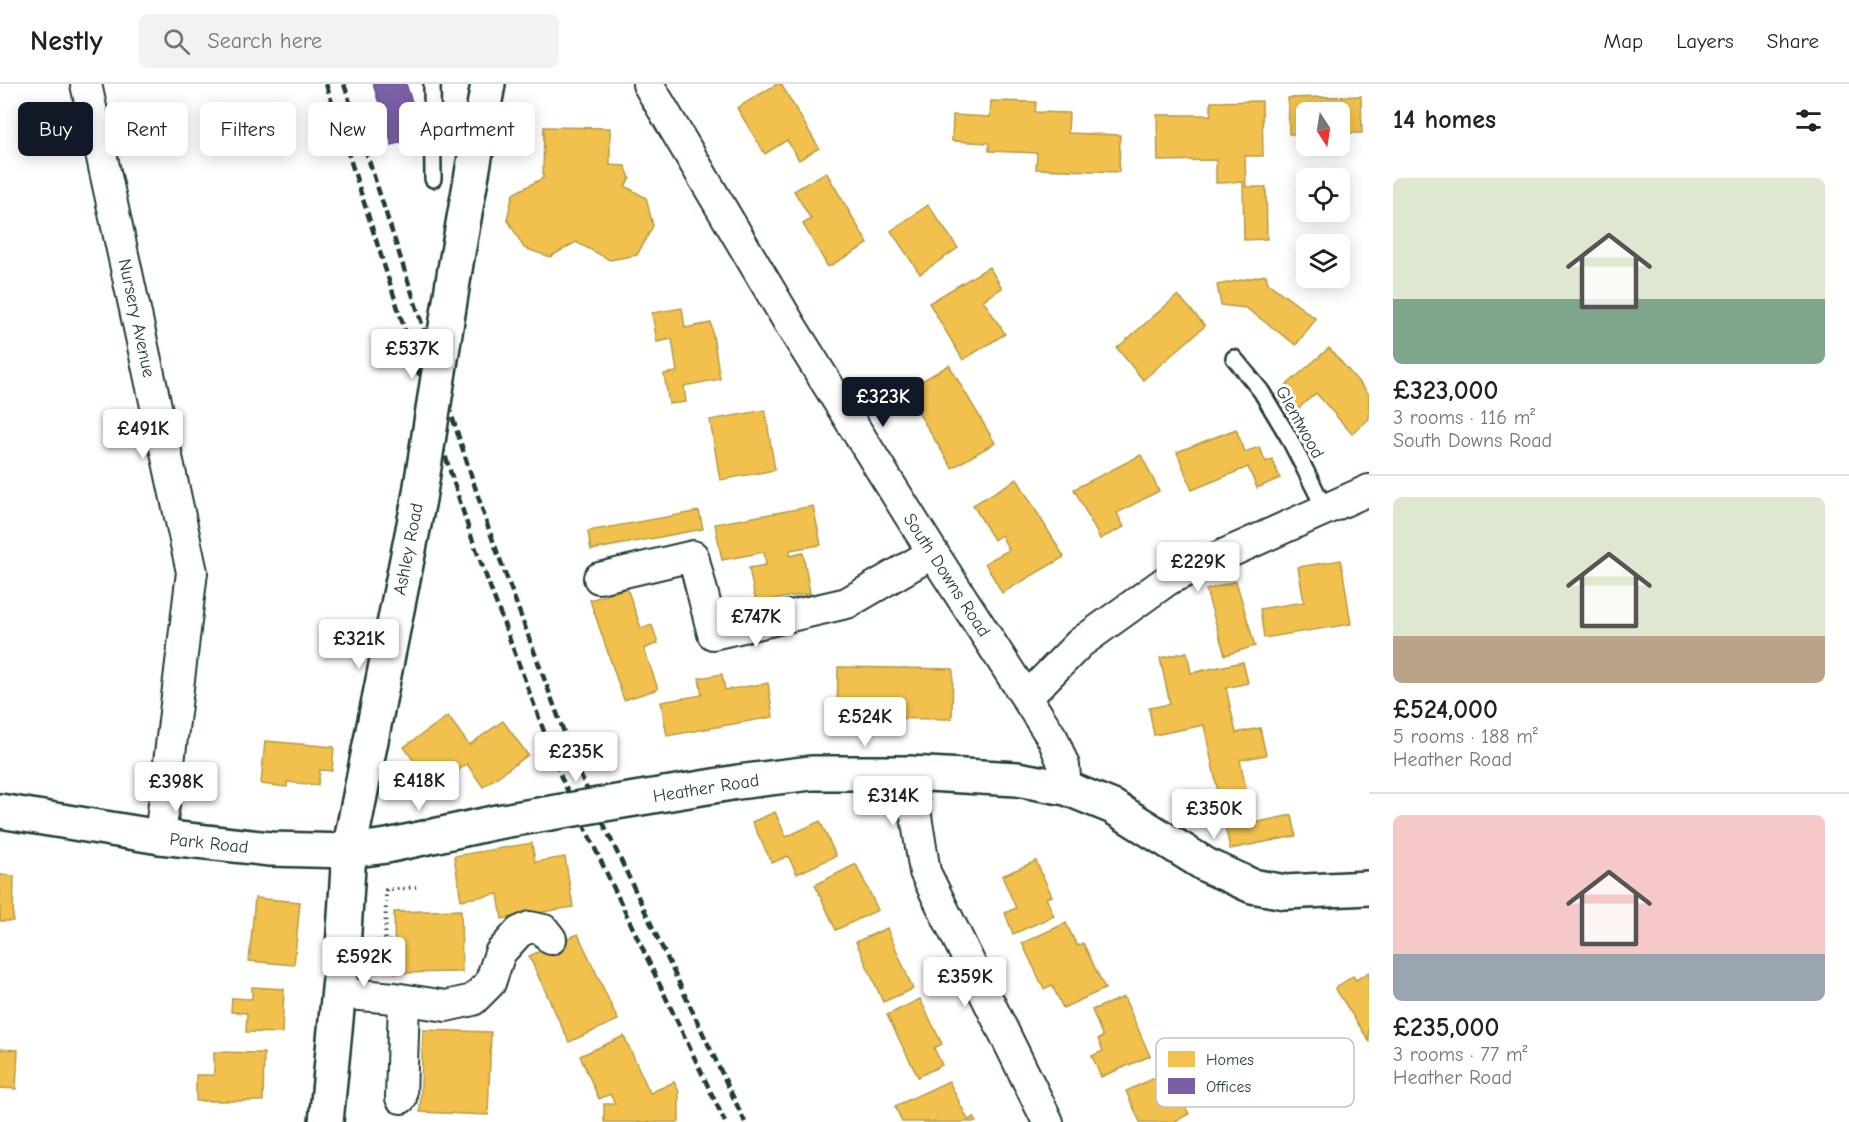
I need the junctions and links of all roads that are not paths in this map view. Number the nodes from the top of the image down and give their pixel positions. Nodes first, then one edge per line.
1 (86, 84) edge
2 (432, 84) edge
3 (488, 84) edge
4 (648, 84) edge
5 (433, 179) dead end
6 (1234, 358) dead end
7 (1369, 490) edge
8 (1325, 509) junction
9 (933, 553) junction
10 (599, 578) dead end
11 (1027, 697) junction
12 (909, 773) junction
13 (1066, 788) junction
14 (0, 811) edge
15 (160, 837) junction
16 (349, 851) junction
17 (1369, 888) edge
18 (551, 939) dead end
19 (338, 993) junction
20 (395, 998) junction
21 (401, 1098) dead end
22 (326, 1122) edge
23 (1048, 1122) edge

1 - 15 street, Nursery Avenue
2 - 5 lane
3 - 16 main road, Ashley Road, bridge
4 - 9 street, South Downs Road
6 - 8 lane, Glentwood
7 - 8 street
8 - 11 street
9 - 10 street
9 - 11 street, South Downs Road
11 - 13 street, South Downs Road
12 - 13 main road, Heather Road
12 - 16 main road, Heather Road, bridge
12 - 23 street
13 - 17 main road
14 - 15 main road, Park Road
15 - 16 main road, Park Road
16 - 19 main road, Ashley Road
18 - 20 street
19 - 20 street
19 - 22 main road, Ashley Road
20 - 21 street

